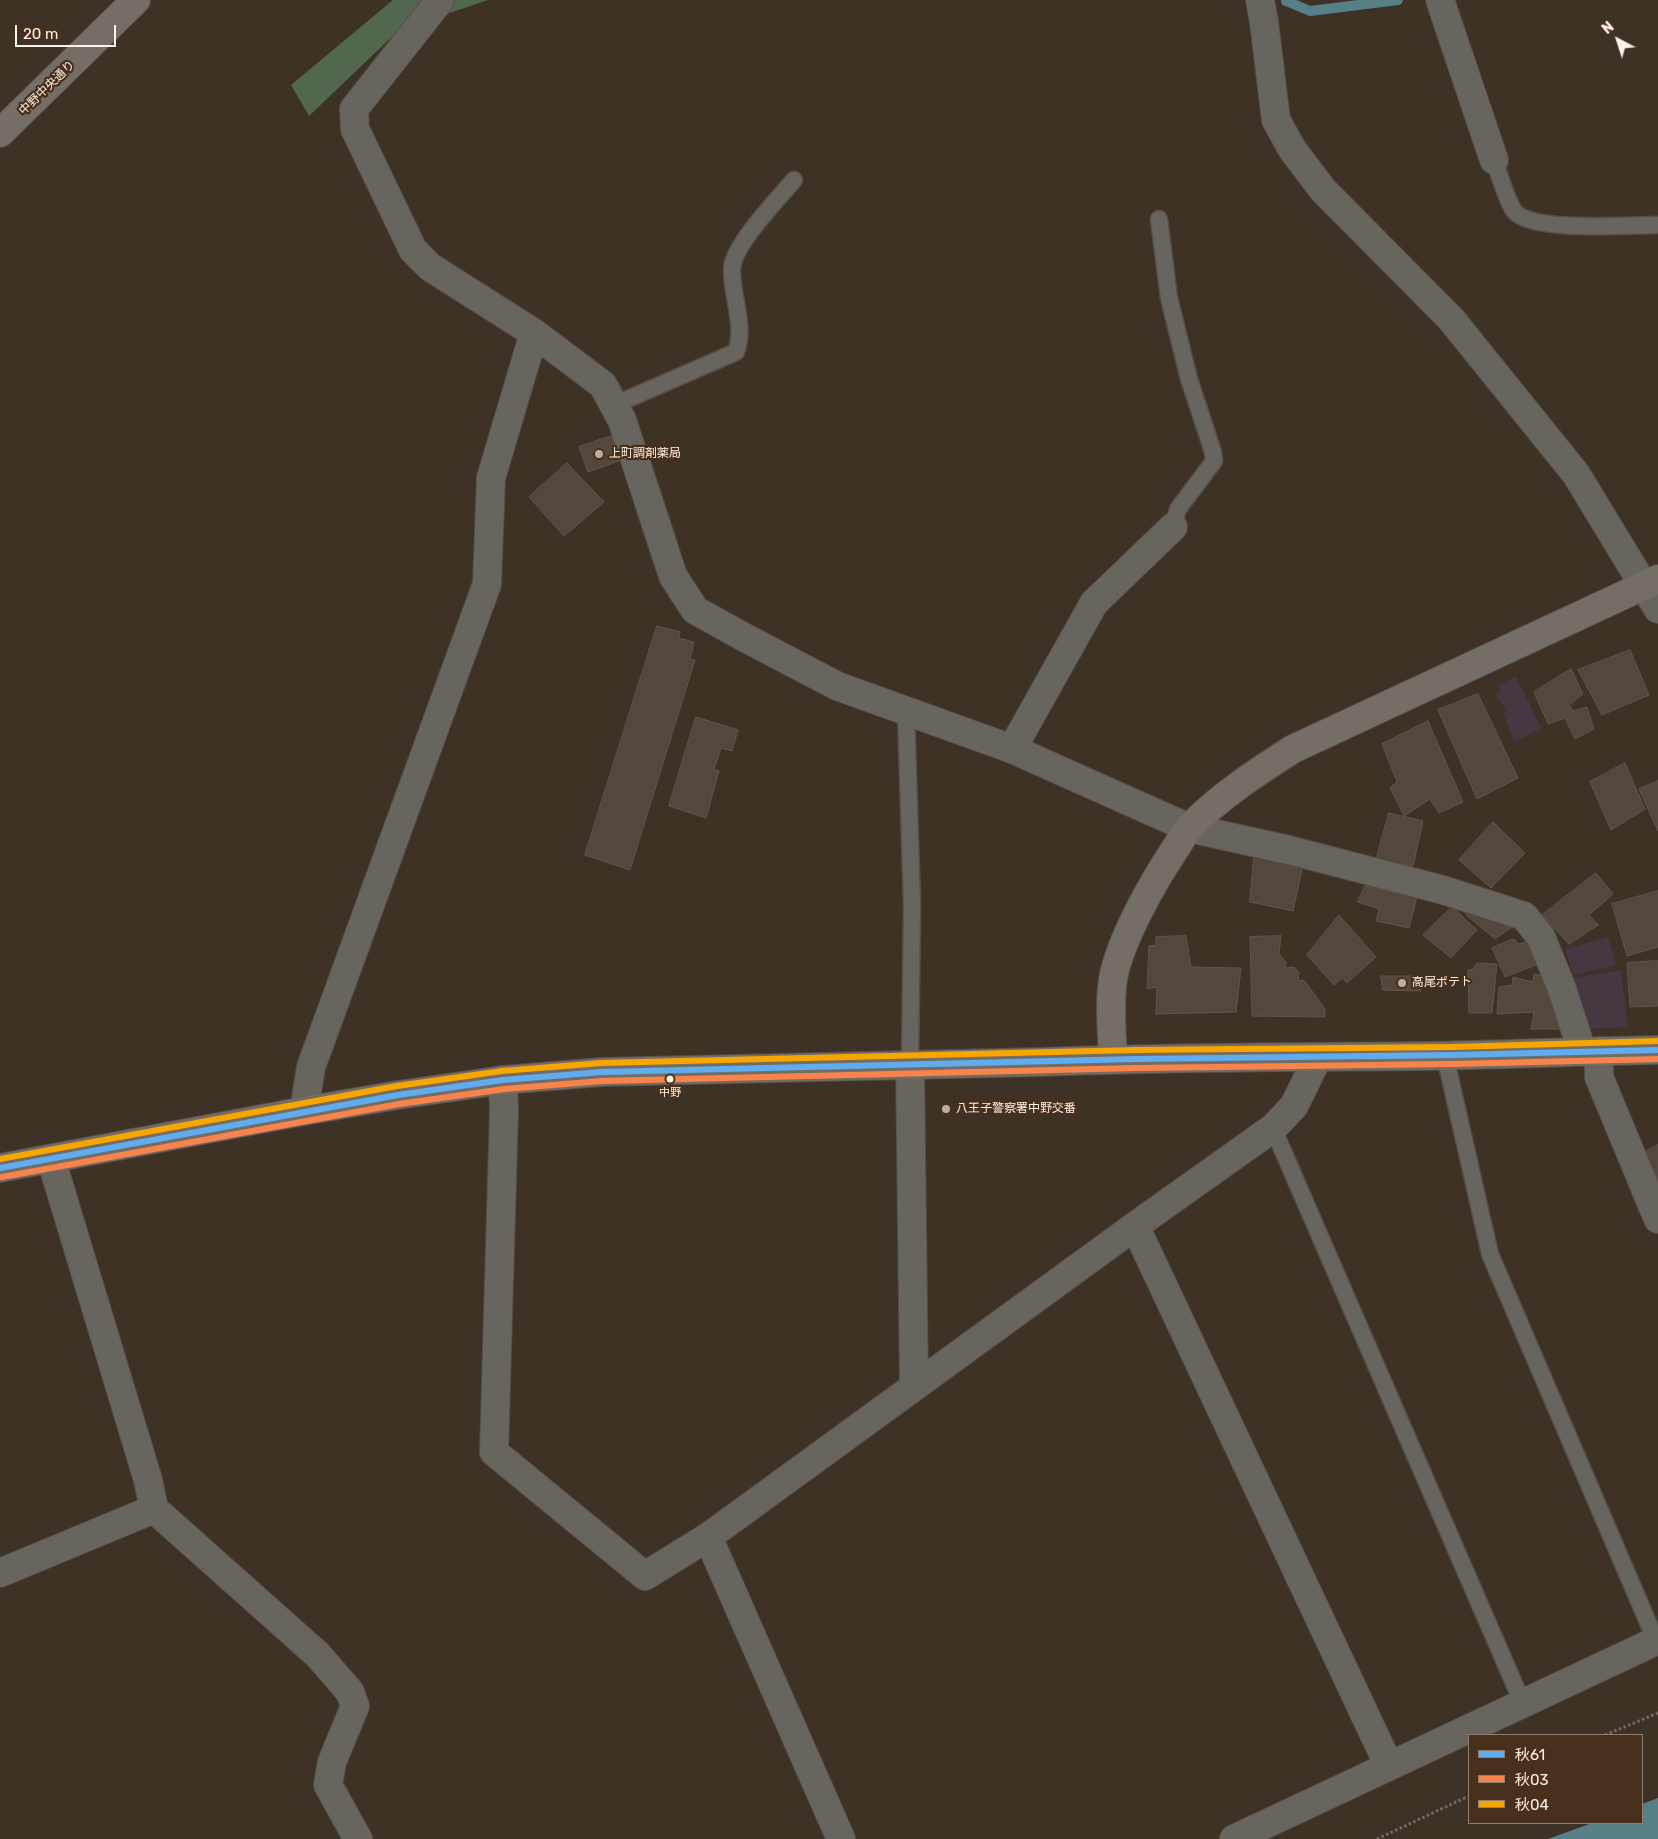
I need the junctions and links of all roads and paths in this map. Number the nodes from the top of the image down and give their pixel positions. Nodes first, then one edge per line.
1 (136, 0) edge
2 (440, 0) edge
3 (1260, 0) edge
4 (1440, 0) edge
5 (0, 133) edge
6 (1494, 160) joint
7 (794, 180) dead end
8 (1159, 219) dead end
9 (1658, 225) edge
10 (534, 333) junction
11 (614, 405) junction
12 (1173, 527) joint
13 (1651, 582) edge
14 (1658, 609) edge
15 (906, 711) junction
16 (1012, 749) junction
17 (1189, 828) junction
18 (1658, 1050) edge
19 (1590, 1051) junction
20 (1445, 1056) junction
21 (1318, 1057) junction
22 (1113, 1059) junction
23 (910, 1065) junction
24 (503, 1080) junction
25 (304, 1111) junction
26 (1273, 1128) junction
27 (51, 1159) junction
28 (0, 1168) edge
29 (1658, 1219) edge
30 (1135, 1226) junction
31 (914, 1386) junction
32 (154, 1509) junction
33 (708, 1537) junction
34 (0, 1573) edge
35 (1657, 1641) edge
36 (1523, 1704) junction
37 (1658, 1713) edge
38 (1607, 1734) edge
39 (1389, 1766) junction
40 (1468, 1796) edge
41 (358, 1839) edge
42 (841, 1839) edge
43 (1234, 1839) edge
44 (1377, 1839) edge

1 - 5 street, 中野中央通り
2 - 10 street
3 - 13 street
4 - 6 street
6 - 9 lane
7 - 11 lane
8 - 12 lane
10 - 11 street
10 - 25 street
11 - 15 street
12 - 16 street
13 - 14 street
13 - 17 street
15 - 16 street
15 - 23 lane
16 - 17 street
17 - 19 street
17 - 22 street
18 - 19 main road
19 - 20 main road
19 - 29 street
20 - 21 main road
20 - 35 lane
21 - 22 main road
21 - 26 street
22 - 23 main road
23 - 24 main road
23 - 31 street
24 - 25 main road
24 - 33 street
25 - 27 main road
26 - 30 street
26 - 36 lane
27 - 28 main road
27 - 32 street
30 - 31 street
30 - 39 street
31 - 33 street
32 - 34 street
32 - 41 street
33 - 42 street
35 - 36 street
36 - 39 street
37 - 38 path
39 - 43 street
40 - 44 path

